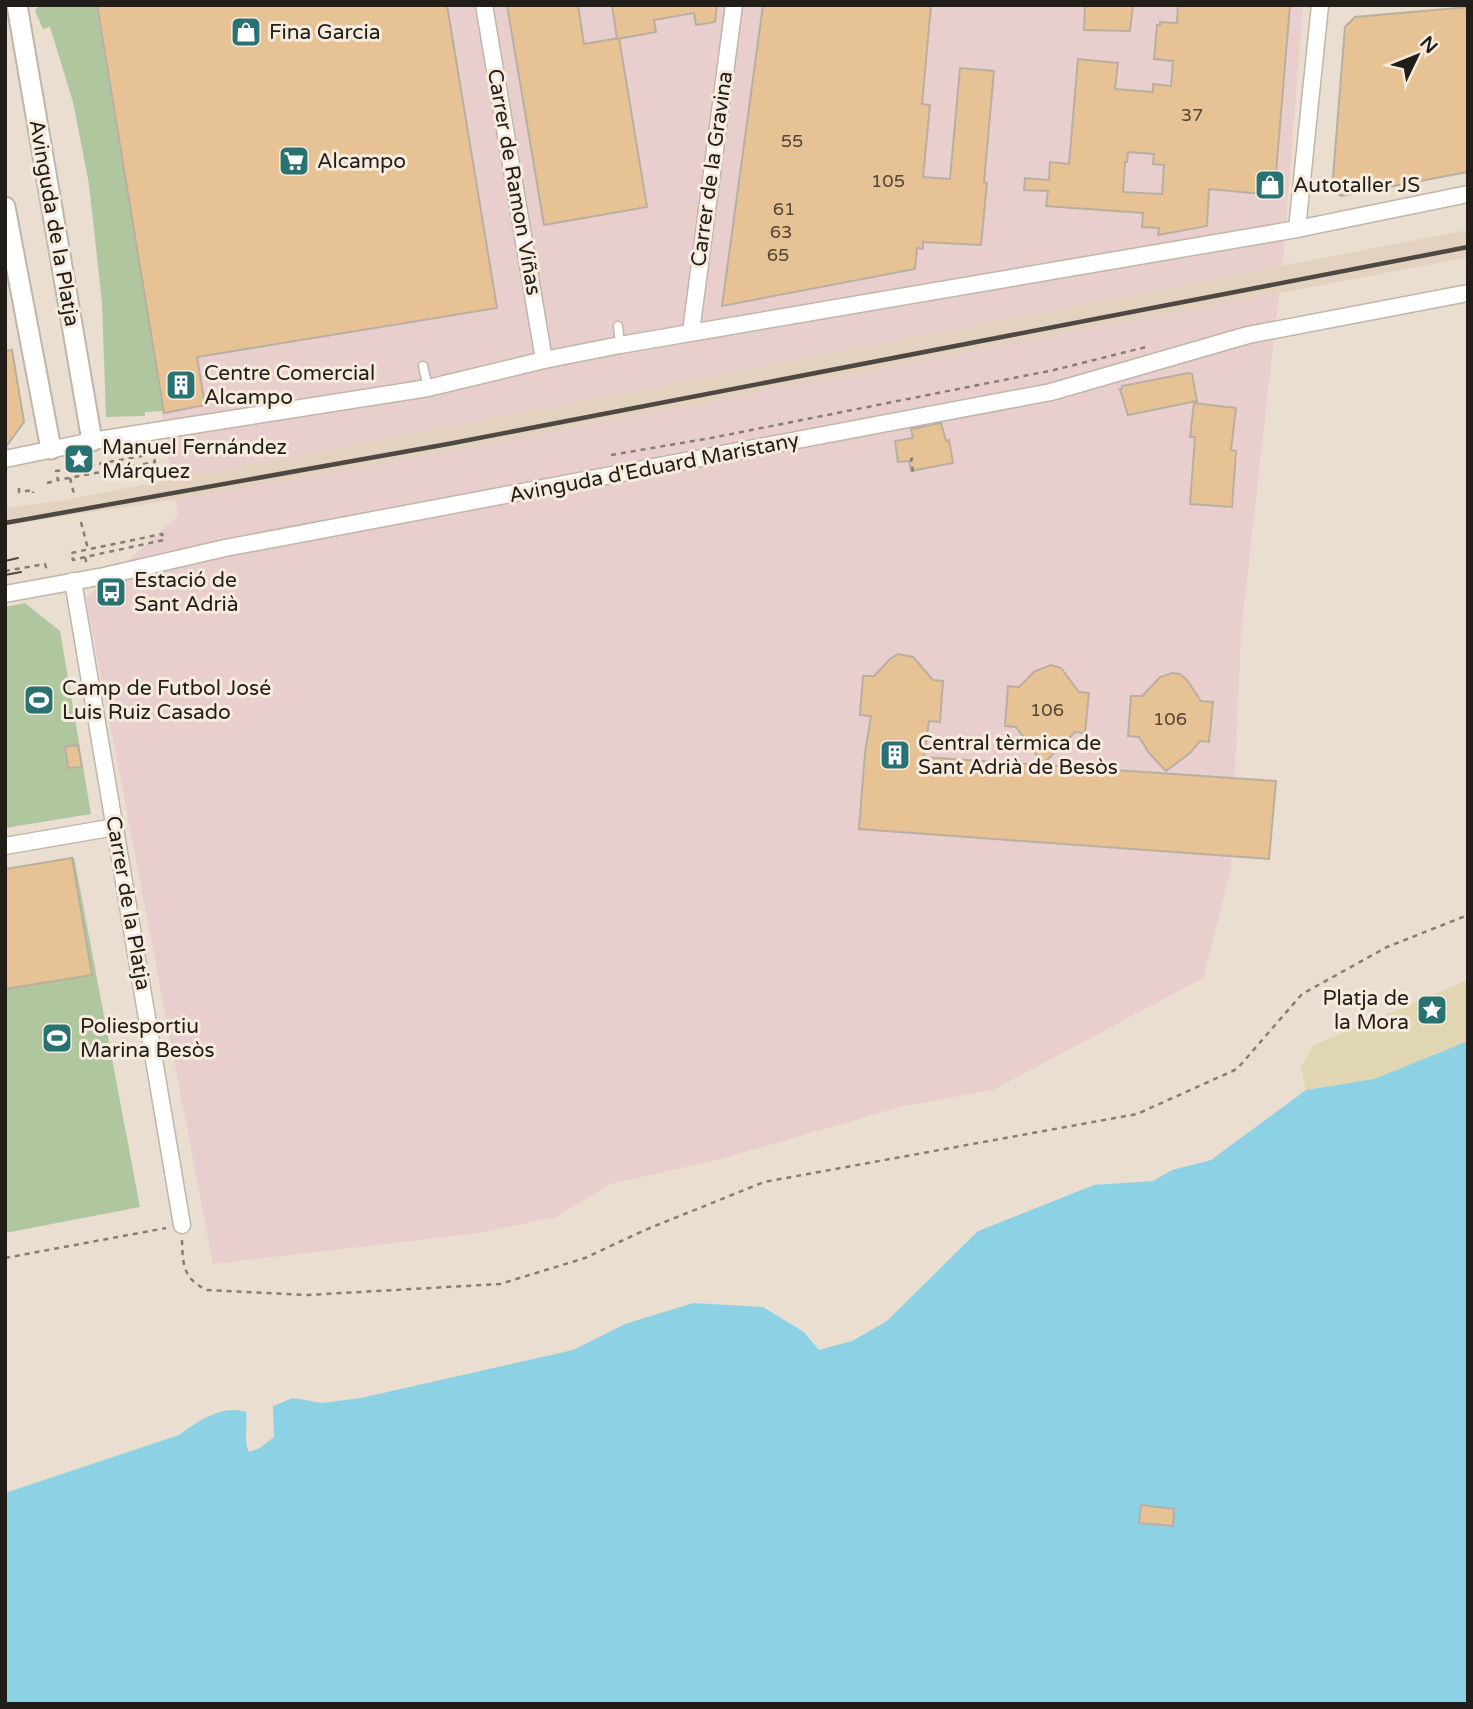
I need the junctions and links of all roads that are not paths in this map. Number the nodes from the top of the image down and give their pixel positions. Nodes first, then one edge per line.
1 (17, 5) edge
2 (484, 5) edge
3 (734, 5) edge
4 (1320, 5) edge
5 (1468, 194) edge
6 (5, 207) edge
7 (1297, 229) junction
8 (12, 285) edge
9 (1468, 293) edge
10 (618, 326) dead end
11 (691, 332) junction
12 (620, 345) junction
13 (544, 360) junction
14 (423, 366) dead end
15 (428, 388) junction
16 (92, 441) junction
17 (51, 449) junction
18 (5, 459) edge
19 (73, 581) junction
20 (5, 594) edge
21 (115, 827) junction
22 (5, 846) edge
23 (182, 1225) road end

1 - 16 street, Avinguda de la Platja
2 - 13 street, Carrer de Ramon Viñas
3 - 11 street, Carrer de la Gravina
4 - 7 street
5 - 7 street
6 - 8 street, Avinguda de la Platja
7 - 11 street
8 - 17 street, Avinguda de la Platja
9 - 19 street, Avinguda d'Eduard Maristany
10 - 12 lane
11 - 12 street
12 - 13 street
13 - 15 street
14 - 15 lane
15 - 16 street
16 - 17 street
17 - 18 street
19 - 20 street, Avinguda d'Eduard Maristany
19 - 21 street, Carrer de la Platja
21 - 22 street
21 - 23 street, Carrer de la Platja

